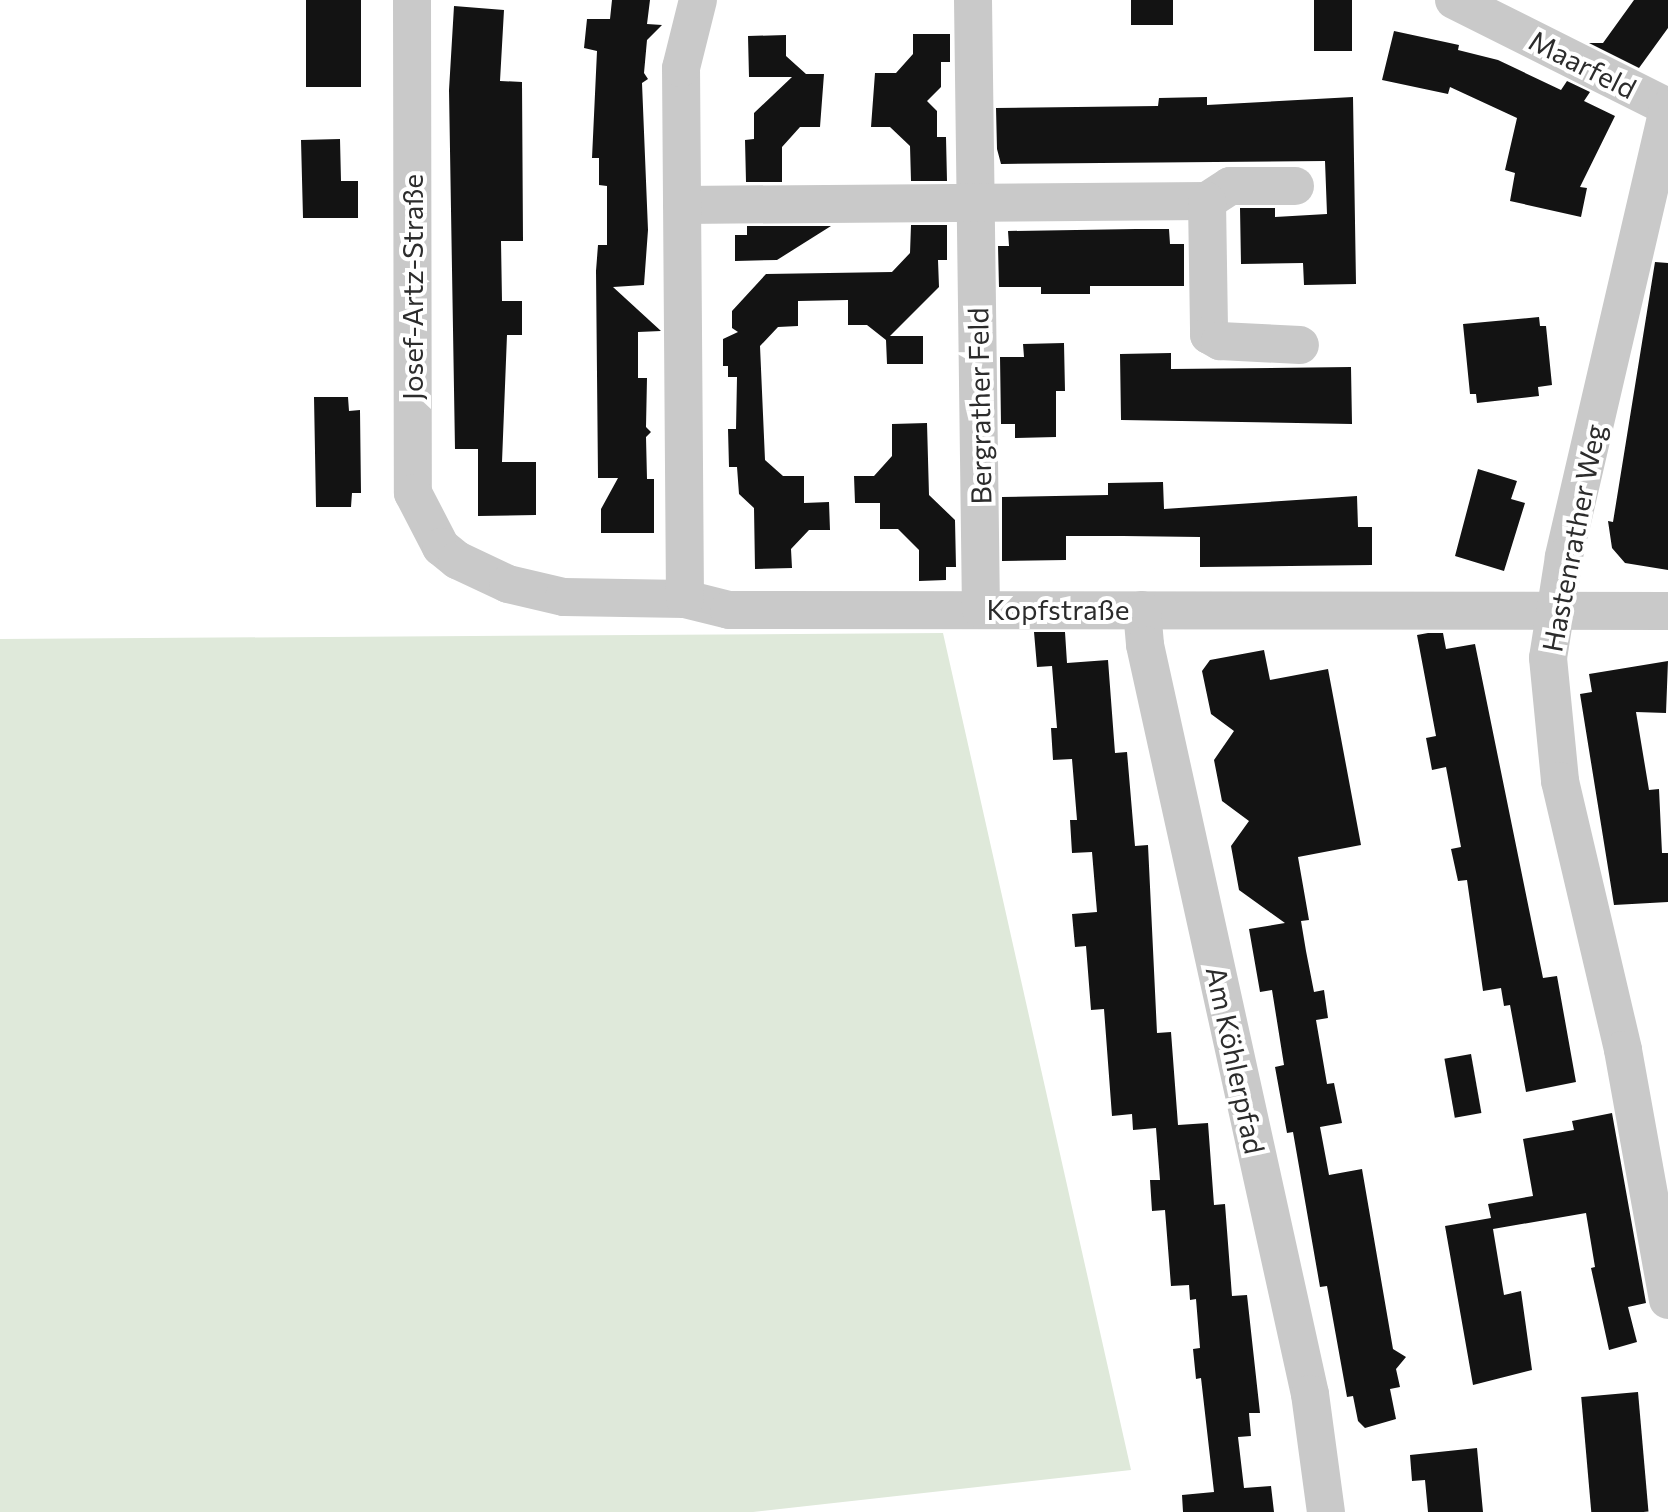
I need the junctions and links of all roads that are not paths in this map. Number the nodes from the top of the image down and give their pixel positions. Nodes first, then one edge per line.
1 (412, 0) edge
2 (698, 0) edge
3 (973, 0) edge
4 (1454, 0) edge
5 (1668, 108) edge
6 (1295, 186) dead end
7 (1207, 201) junction
8 (977, 202) junction
9 (682, 205) junction
10 (1300, 345) dead end
11 (457, 560) joint
12 (685, 599) junction
13 (981, 609) junction
14 (1142, 610) junction
15 (1555, 611) junction
16 (1668, 611) edge
17 (1668, 1300) edge
18 (1326, 1512) edge

1 - 11 street, Josef-Artz-Straße
2 - 9 street
3 - 8 street, Bergrather Feld
4 - 5 street, Maarfeld
5 - 15 street, Hastenrather Weg
6 - 7 street
7 - 8 street
7 - 10 street
8 - 9 street
8 - 13 street, Bergrather Feld
9 - 12 street
11 - 12 street, Kopfstraße
12 - 13 street, Kopfstraße
13 - 14 street, Kopfstraße
14 - 15 street, Kopfstraße
14 - 18 street, Am Köhlerpfad
15 - 16 street, Kopfstraße
15 - 17 street, Hastenrather Weg

